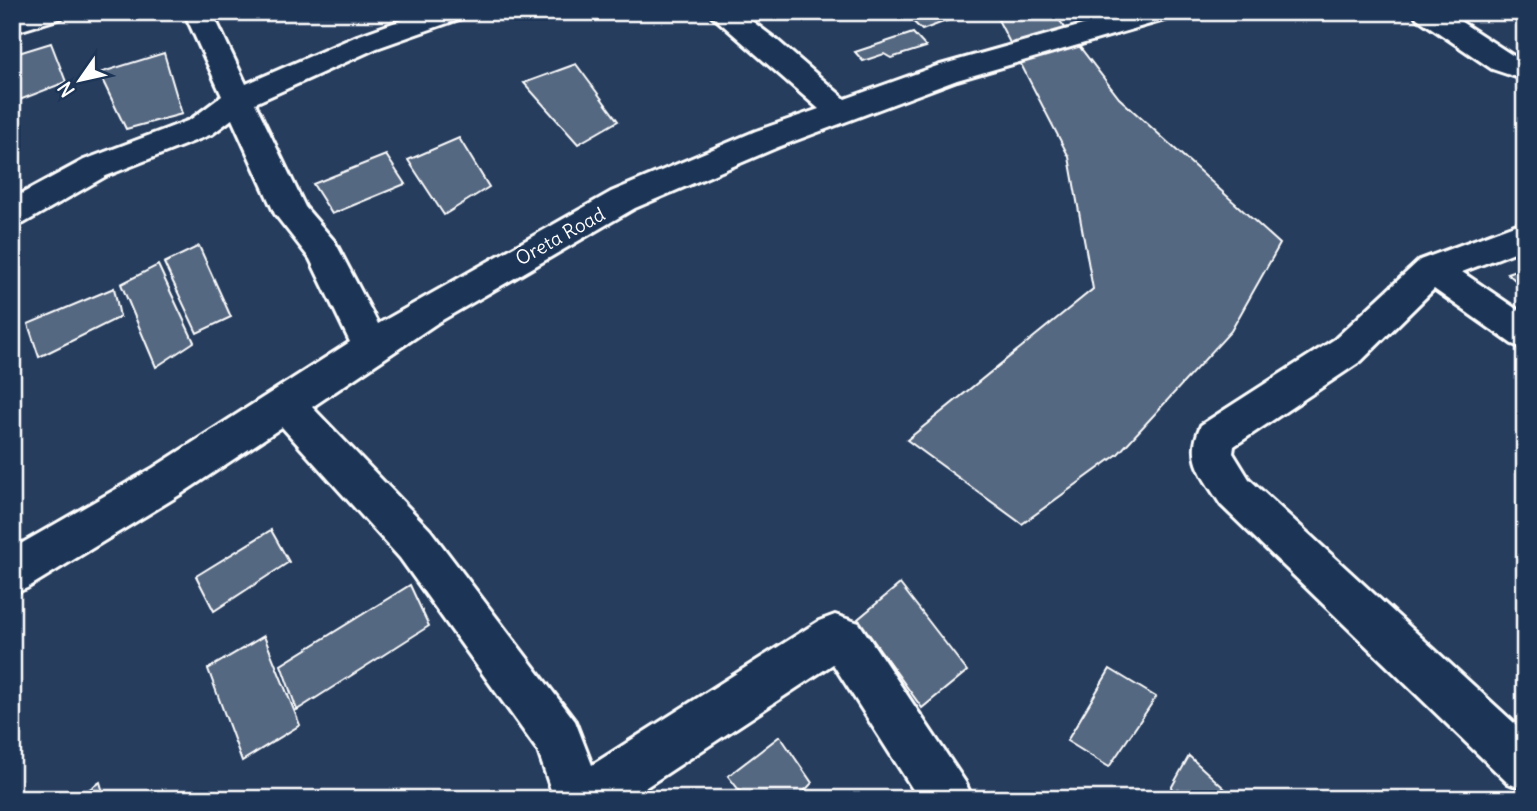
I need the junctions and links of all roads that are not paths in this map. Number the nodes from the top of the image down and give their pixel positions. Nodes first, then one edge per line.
1 (51, 12) edge
2 (198, 12) edge
3 (452, 12) edge
4 (722, 12) edge
5 (1161, 12) edge
6 (1427, 12) edge
7 (12, 24) edge
8 (1525, 71) edge
9 (240, 98) junction
10 (841, 112) junction
11 (201, 127) junction
12 (260, 145) junction
13 (12, 214) edge
14 (1525, 234) edge
15 (1432, 268) junction
16 (1525, 334) edge
17 (370, 348) junction
18 (285, 404) junction
19 (12, 573) edge
20 (1525, 766) edge
21 (581, 799) edge
22 (948, 799) edge

1 - 7 street
2 - 9 street
3 - 9 street
4 - 10 street
5 - 10 street, Oreta Road
6 - 8 street
9 - 11 street
9 - 12 street
10 - 17 street, Oreta Road
11 - 12 street
11 - 13 street
12 - 17 street
14 - 15 street
15 - 16 street
15 - 20 street
17 - 18 street, Oreta Road
18 - 19 street, Oreta Road
18 - 21 street
21 - 22 street

